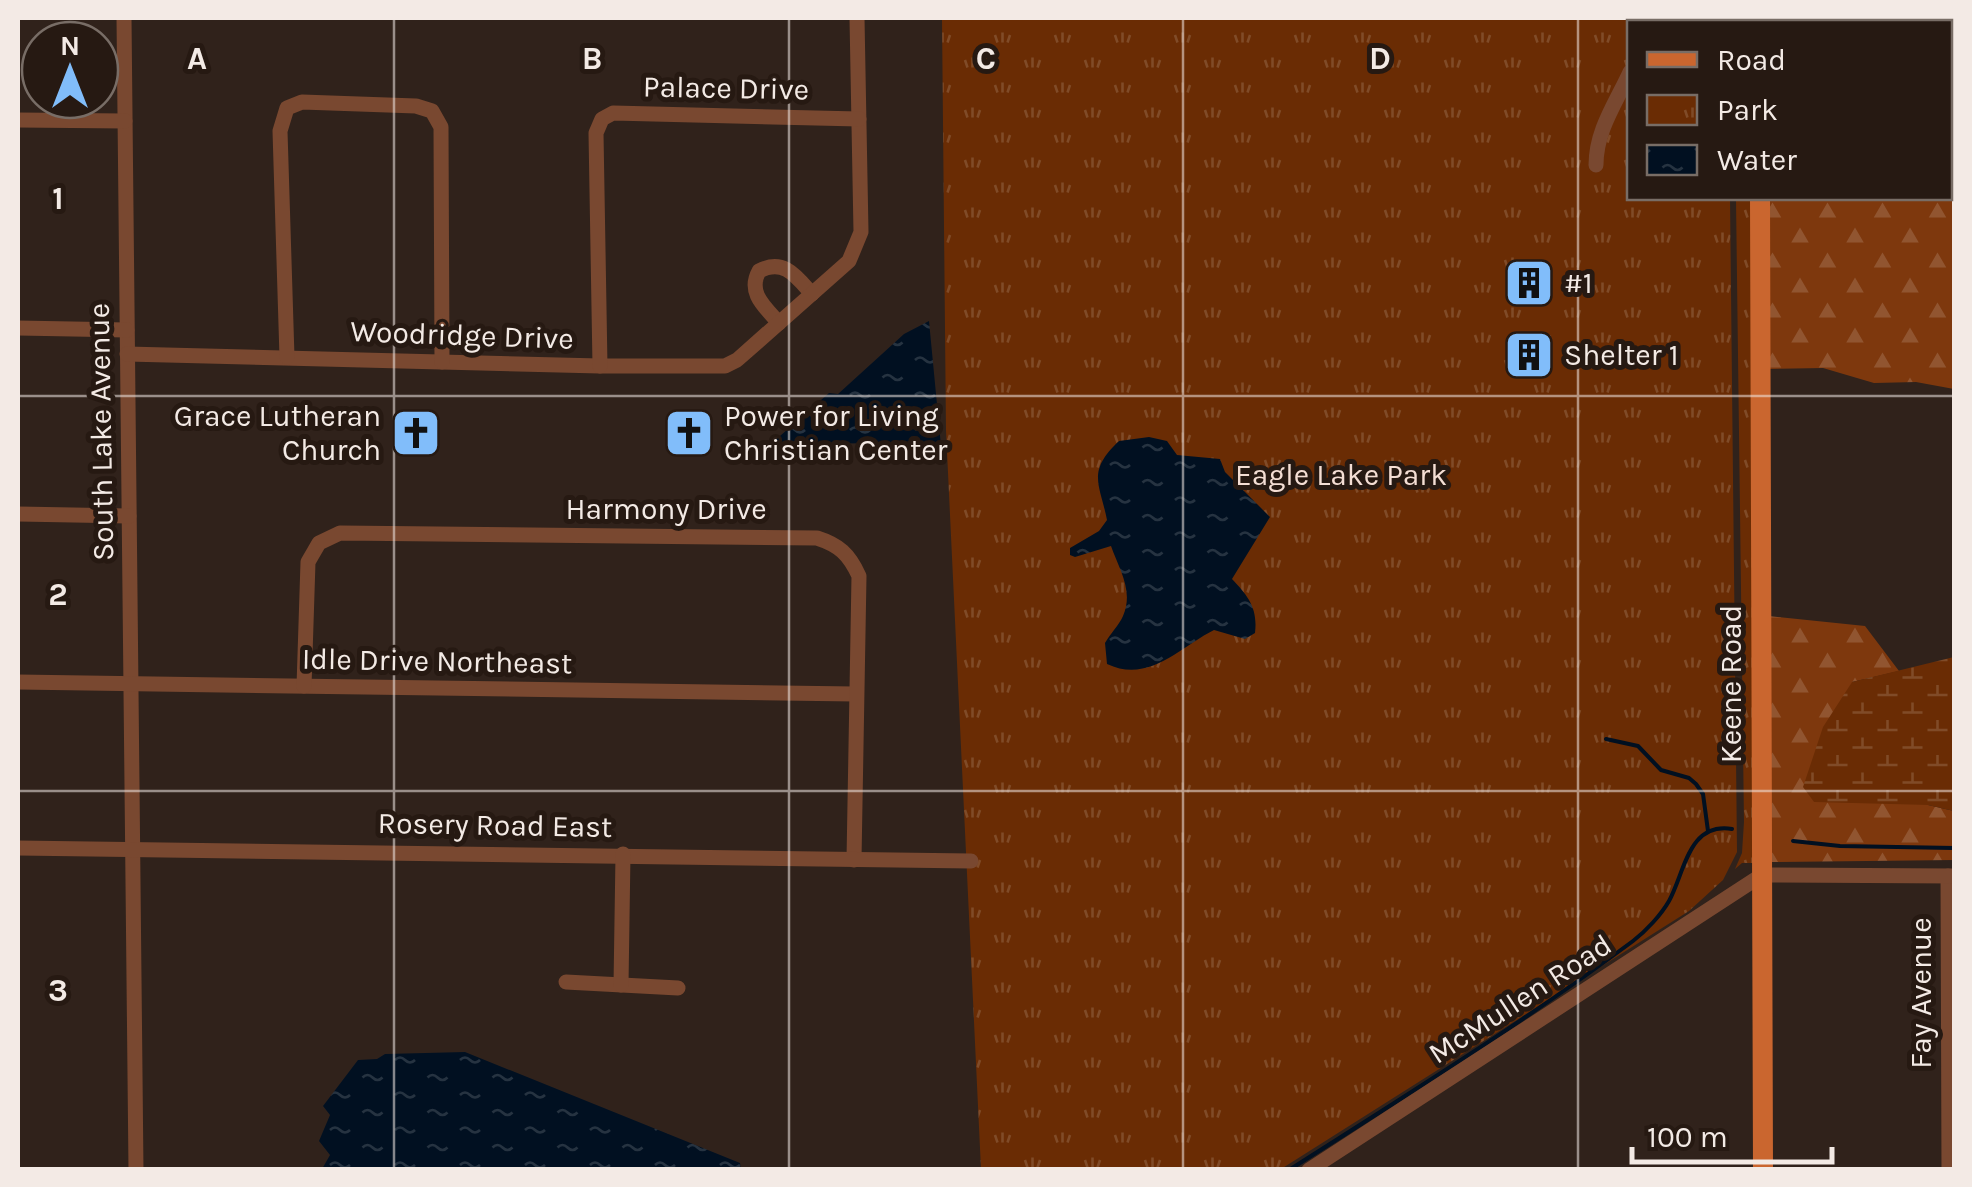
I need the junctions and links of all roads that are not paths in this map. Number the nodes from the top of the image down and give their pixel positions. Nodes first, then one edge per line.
1 (124, 18) edge
2 (858, 18) edge
3 (1627, 78) edge
4 (859, 118) junction
5 (18, 120) edge
6 (125, 121) junction
7 (1596, 165) dead end
8 (1760, 200) edge
9 (812, 294) junction
10 (779, 322) junction
11 (18, 328) edge
12 (127, 330) junction
13 (127, 354) junction
14 (287, 357) junction
15 (442, 362) junction
16 (600, 366) junction
17 (18, 514) edge
18 (129, 516) junction
19 (18, 682) edge
20 (131, 684) junction
21 (304, 686) junction
22 (856, 694) junction
23 (132, 847) junction
24 (18, 848) edge
25 (624, 854) junction
26 (854, 860) junction
27 (971, 861) dead end
28 (1762, 875) junction
29 (1951, 876) edge
30 (566, 982) dead end
31 (622, 985) junction
32 (678, 988) dead end
33 (136, 1170) edge
34 (1309, 1170) edge
35 (1763, 1170) edge
36 (1949, 1170) edge

1 - 6 street, South Lake Avenue
2 - 4 street, Woodridge Drive
3 - 7 street
4 - 9 street, Woodridge Drive
4 - 16 street, Palace Drive
5 - 6 street
6 - 12 street, South Lake Avenue
8 - 28 main road, Keene Road
9 - 10 street, Woodridge Drive
9 - 10 street
10 - 16 street, Woodridge Drive
11 - 12 street
12 - 13 street, South Lake Avenue
13 - 14 street, Woodridge Drive
13 - 18 street, South Lake Avenue
14 - 15 street, Woodridge Drive
14 - 15 street
15 - 16 street, Woodridge Drive
17 - 18 street
18 - 20 street, South Lake Avenue
19 - 20 street, Idle Drive Northeast
20 - 21 street, Idle Drive Northeast
20 - 23 street, South Lake Avenue
21 - 22 street, Idle Drive Northeast
21 - 22 street, Harmony Drive
22 - 26 street, Harmony Drive
23 - 24 street, Rosery Road East
23 - 25 street, Rosery Road East
23 - 33 street, South Lake Avenue
25 - 26 street, Rosery Road East
25 - 31 street
26 - 27 street, Rosery Road East
28 - 29 street
28 - 34 street, McMullen Road
28 - 35 main road, Keene Road
29 - 36 street, Fay Avenue
30 - 31 street
31 - 32 street

